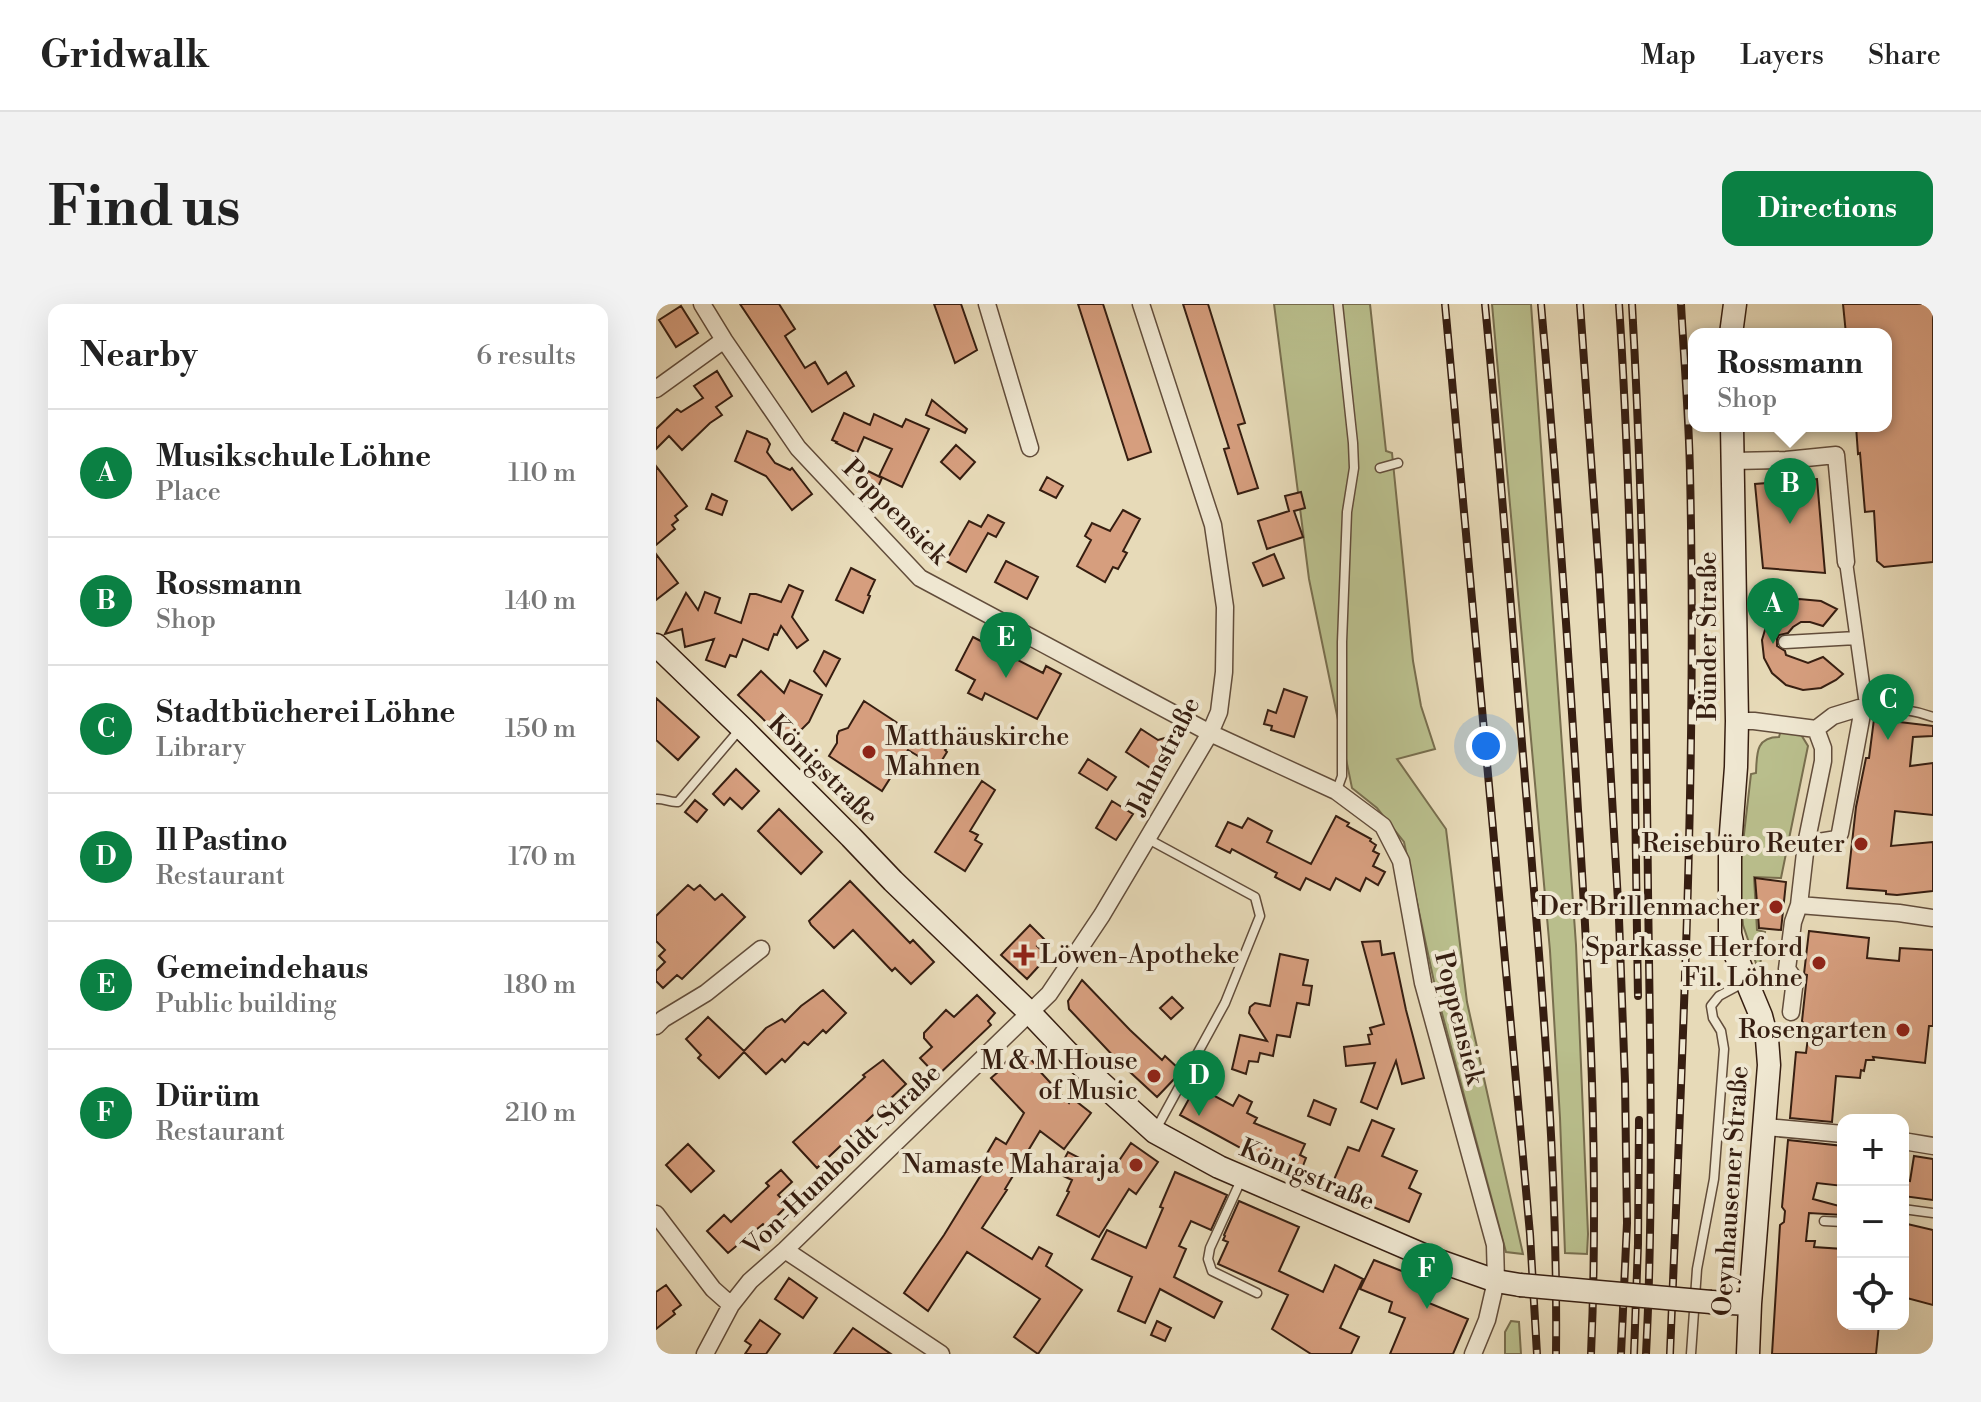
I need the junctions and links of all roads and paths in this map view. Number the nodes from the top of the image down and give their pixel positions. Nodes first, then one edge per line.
1 (702, 304) edge
2 (987, 304) edge
3 (1141, 304) edge
4 (1338, 304) edge
5 (1735, 304) edge
6 (1732, 328) edge
7 (724, 340) junction
8 (656, 389) edge
9 (1732, 432) edge
10 (1030, 448) dead end
11 (1733, 461) junction
12 (1398, 463) dead end
13 (1380, 468) dead end
14 (1846, 562) joint
15 (1856, 638) junction
16 (1785, 642) dead end
17 (656, 645) edge
18 (1862, 703) junction
19 (1933, 717) edge
20 (1737, 721) junction
21 (742, 728) junction
22 (1816, 729) junction
23 (1210, 733) junction
24 (1336, 791) junction
25 (656, 799) edge
26 (1148, 839) junction
27 (1806, 844) junction
28 (1730, 846) joint
29 (1799, 905) junction
30 (1933, 918) edge
31 (761, 949) dead end
32 (1746, 982) junction
33 (1791, 1012) dead end
34 (1030, 1013) junction
35 (656, 1026) edge
36 (1766, 1127) junction
37 (1155, 1132) junction
38 (1837, 1133) edge
39 (1909, 1142) edge
40 (1933, 1146) edge
41 (1242, 1177) junction
42 (1909, 1210) edge
43 (1933, 1213) edge
44 (656, 1214) edge
45 (1824, 1221) dead end
46 (1837, 1222) edge
47 (785, 1250) junction
48 (1496, 1281) junction
49 (1257, 1293) dead end
50 (1750, 1304) junction
51 (731, 1305) junction
52 (705, 1354) edge
53 (941, 1354) edge
54 (1473, 1354) edge
55 (1691, 1354) edge
56 (1748, 1354) edge

1 - 7 street, Poppensiek
2 - 10 street
3 - 23 street, Jahnstraße
4 - 24 lane
5 - 6 main road
7 - 8 street
7 - 23 street, Poppensiek
9 - 11 main road, Bünder Straße
11 - 14 street
11 - 20 main road, Bünder Straße
12 - 13 lane
14 - 15 street
15 - 16 street
15 - 18 street
17 - 21 main road, Königstraße
18 - 19 lane
18 - 22 street
18 - 27 street
20 - 22 street
20 - 28 main road, Bünder Straße
21 - 25 lane
21 - 34 main road, Königstraße
22 - 27 street
23 - 24 street, Poppensiek
23 - 26 street, Jahnstraße
24 - 48 street, Poppensiek
26 - 34 street, Jahnstraße
26 - 37 lane
27 - 29 street
28 - 32 main road, Oeynhausener Straße
29 - 30 street
29 - 33 street
31 - 35 street
32 - 36 main road, Oeynhausener Straße
32 - 55 lane
34 - 37 main road, Königstraße
34 - 47 street, Von-Humboldt-Straße
36 - 38 street
36 - 50 main road, Oeynhausener Straße
37 - 41 main road, Königstraße
39 - 40 street
41 - 48 main road, Königstraße
41 - 49 lane
42 - 43 lane
44 - 51 street
45 - 46 lane
47 - 51 street, Von-Humboldt-Straße
47 - 53 street
48 - 50 main road, Königstraße, bridge
48 - 54 street, Poppensiek
50 - 56 main road, Oeynhausener Straße
51 - 52 street, Von-Humboldt-Straße

